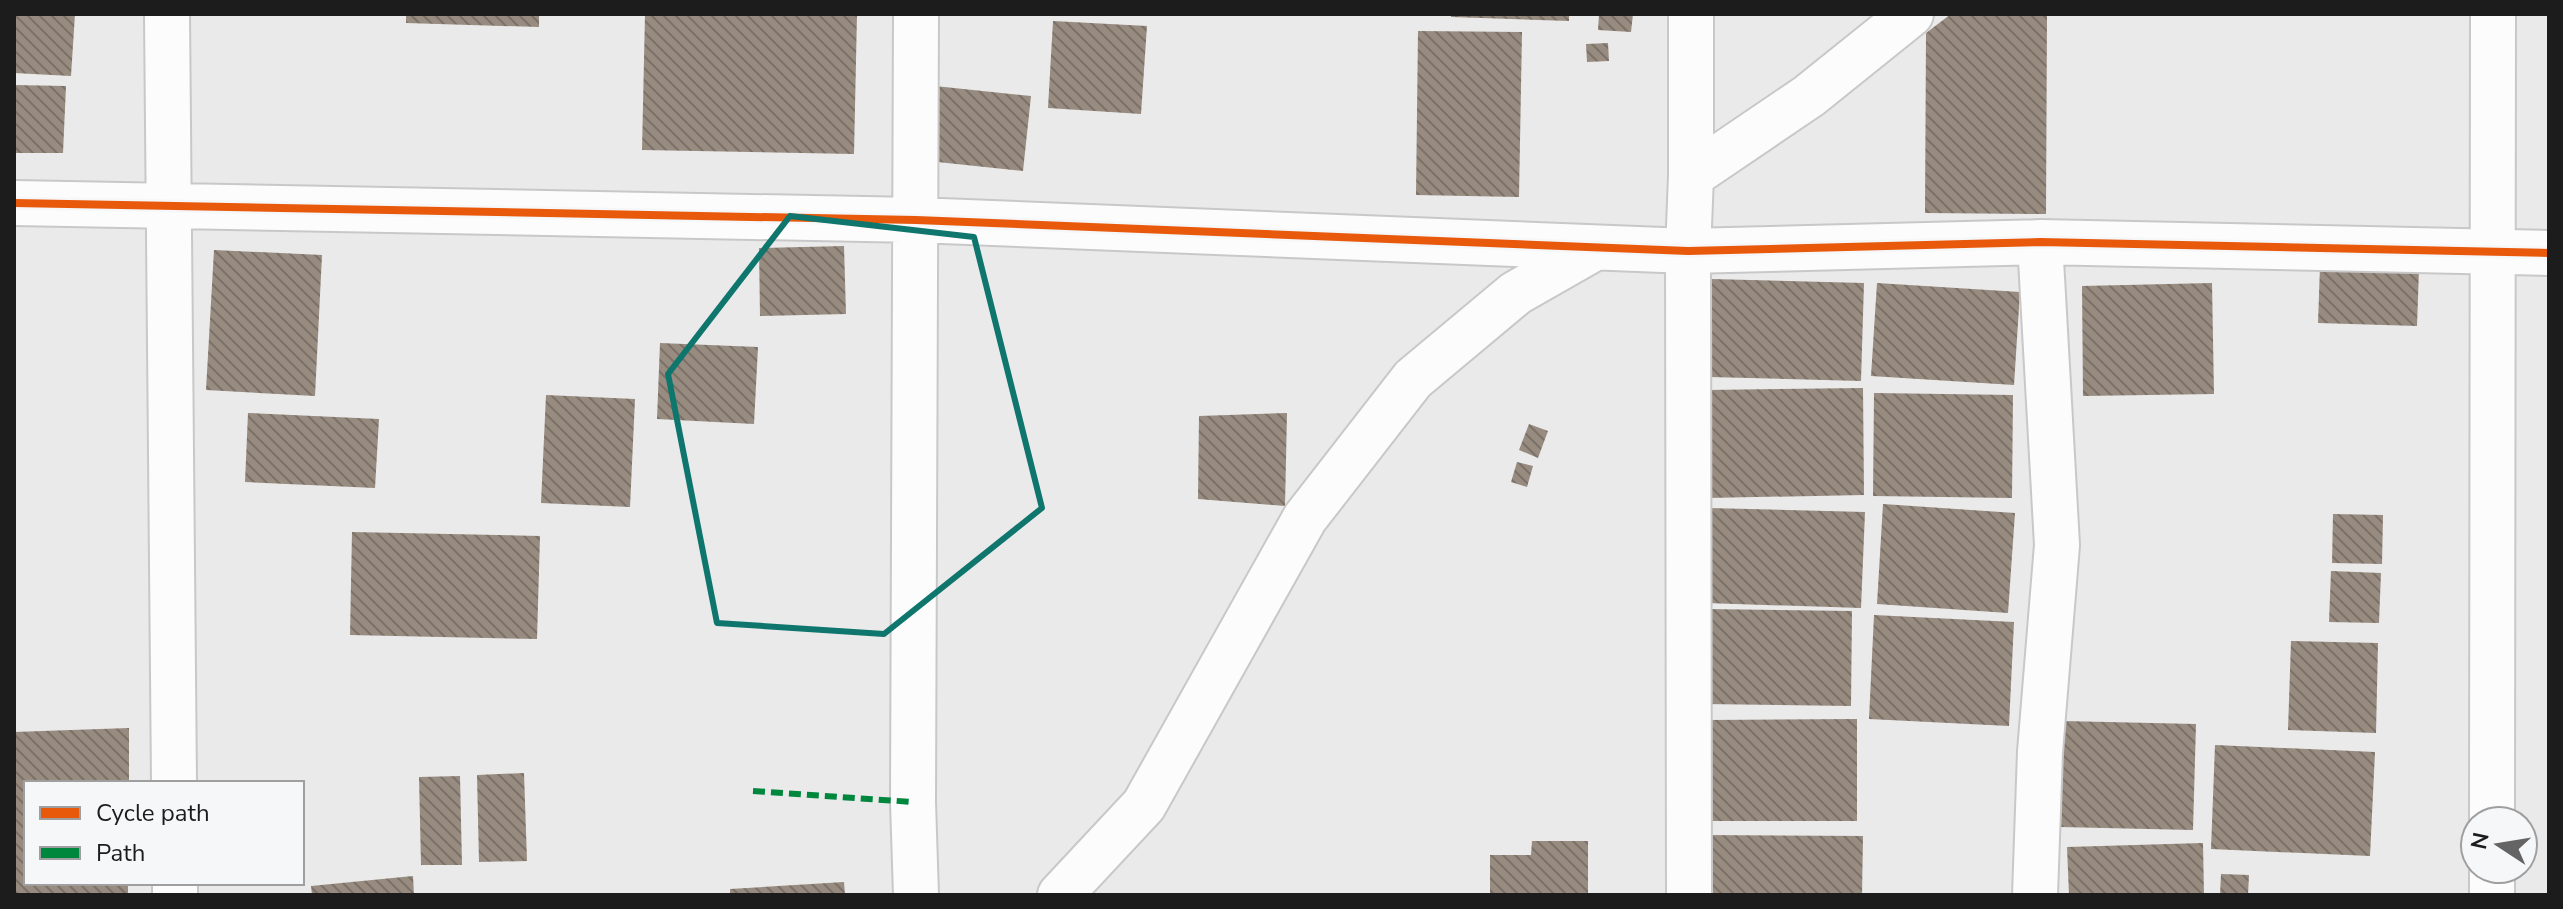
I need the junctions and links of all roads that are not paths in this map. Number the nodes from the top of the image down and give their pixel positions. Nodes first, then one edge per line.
1 (167, 14) edge
2 (916, 14) edge
3 (1691, 14) edge
4 (1911, 14) edge
5 (2493, 14) edge
6 (1691, 176) junction
7 (14, 203) edge
8 (169, 206) junction
9 (916, 220) junction
10 (2040, 242) junction
11 (1595, 248) junction
12 (1688, 251) junction
13 (2492, 251) junction
14 (2549, 253) edge
15 (174, 781) edge
16 (2492, 805) edge
17 (916, 895) edge
18 (1060, 895) edge
19 (1689, 895) edge
20 (2035, 895) edge

1 - 8 street
2 - 9 street
3 - 6 street
4 - 6 street
5 - 13 street
6 - 12 street
7 - 8 street
8 - 9 street
8 - 15 street
9 - 11 street
9 - 17 street
10 - 12 street
10 - 13 street
10 - 20 street
11 - 12 street
11 - 18 street
12 - 19 street
13 - 14 street
13 - 16 street

